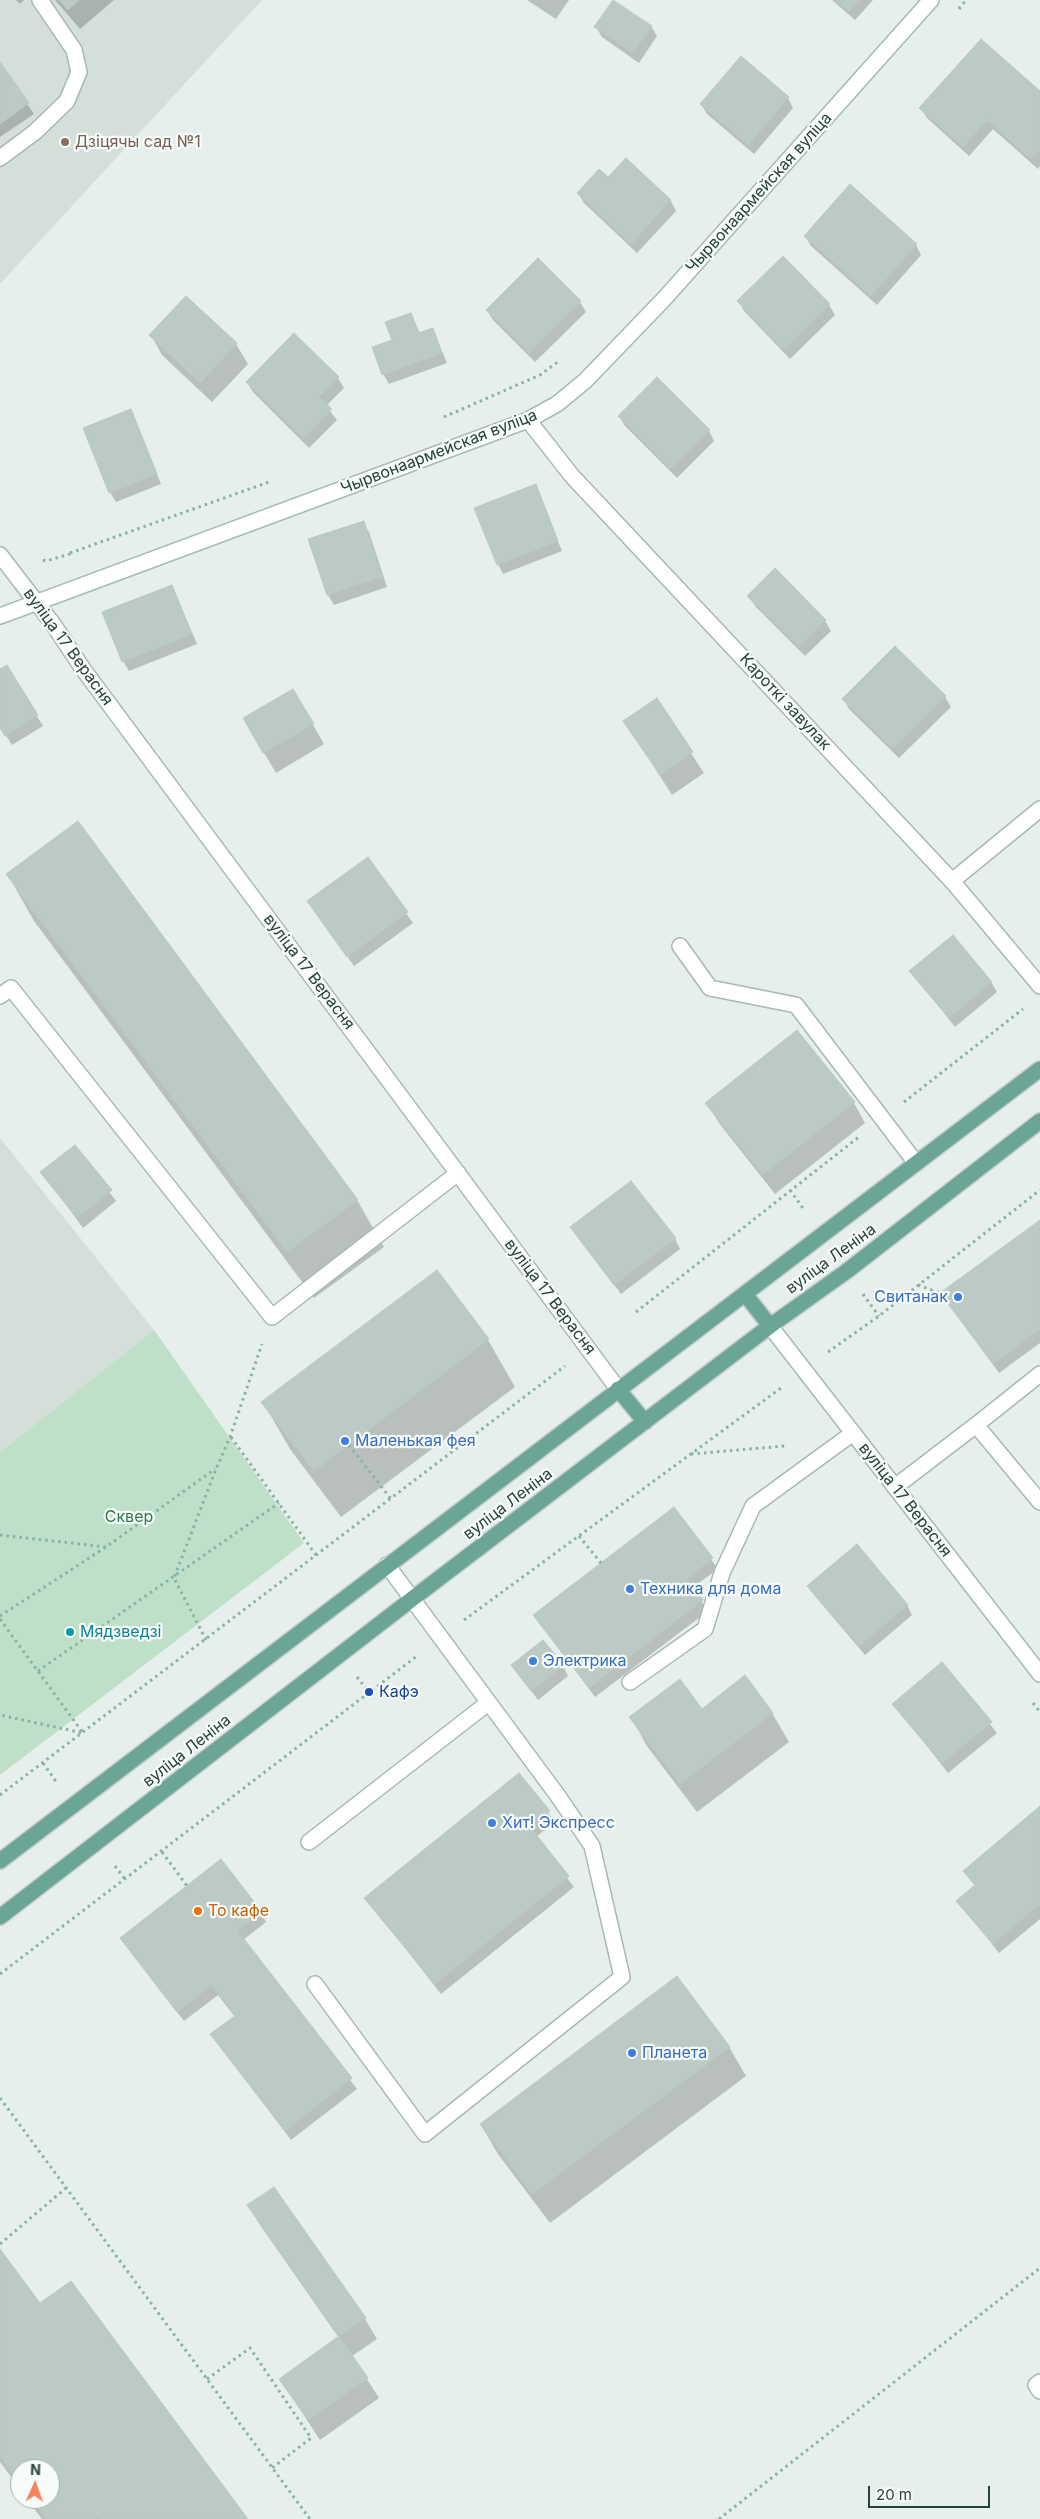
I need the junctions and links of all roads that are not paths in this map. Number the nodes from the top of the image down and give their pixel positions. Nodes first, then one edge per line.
1 (40, 0) edge
2 (931, 0) edge
3 (0, 158) edge
4 (528, 420) junction
5 (0, 556) edge
6 (37, 603) junction
7 (0, 616) edge
8 (1040, 810) edge
9 (952, 881) junction
10 (680, 946) dead end
11 (1040, 986) edge
12 (0, 996) edge
13 (1040, 1069) edge
14 (1040, 1121) edge
15 (916, 1163) junction
16 (458, 1173) junction
17 (745, 1294) junction
18 (770, 1326) junction
19 (1040, 1374) edge
20 (618, 1389) junction
21 (645, 1422) junction
22 (976, 1425) junction
23 (853, 1433) junction
24 (895, 1487) junction
25 (1040, 1502) edge
26 (387, 1565) junction
27 (412, 1599) junction
28 (1040, 1674) edge
29 (630, 1682) dead end
30 (488, 1703) junction
31 (309, 1842) dead end
32 (0, 1862) edge
33 (0, 1917) edge
34 (315, 1984) dead end
35 (1040, 2382) edge
36 (1040, 2391) edge

1 - 3 street
2 - 4 street, Чырвонаармейская вуліца
4 - 6 street, Чырвонаармейская вуліца
4 - 9 street, Кароткі завулак
5 - 6 street, вуліца 17 Верасня
6 - 7 street, Чырвонаармейская вуліца
6 - 16 street, вуліца 17 Верасня
8 - 9 street
9 - 11 street, Кароткі завулак
10 - 15 street
12 - 16 street
13 - 15 main road, вуліца Леніна
14 - 18 main road, вуліца Леніна
15 - 17 main road, вуліца Леніна
16 - 20 street, вуліца 17 Верасня
17 - 18 main road
17 - 20 main road, вуліца Леніна
18 - 21 main road, вуліца Леніна
18 - 23 street, вуліца 17 Верасня
19 - 22 street
20 - 21 main road
20 - 26 main road, вуліца Леніна
21 - 27 main road, вуліца Леніна
22 - 24 street
22 - 25 street
23 - 24 street, вуліца 17 Верасня
23 - 29 street
24 - 28 street, вуліца 17 Верасня
26 - 27 street
26 - 32 main road, вуліца Леніна
27 - 30 street
27 - 33 main road, вуліца Леніна
30 - 31 street
30 - 34 street
35 - 36 street

